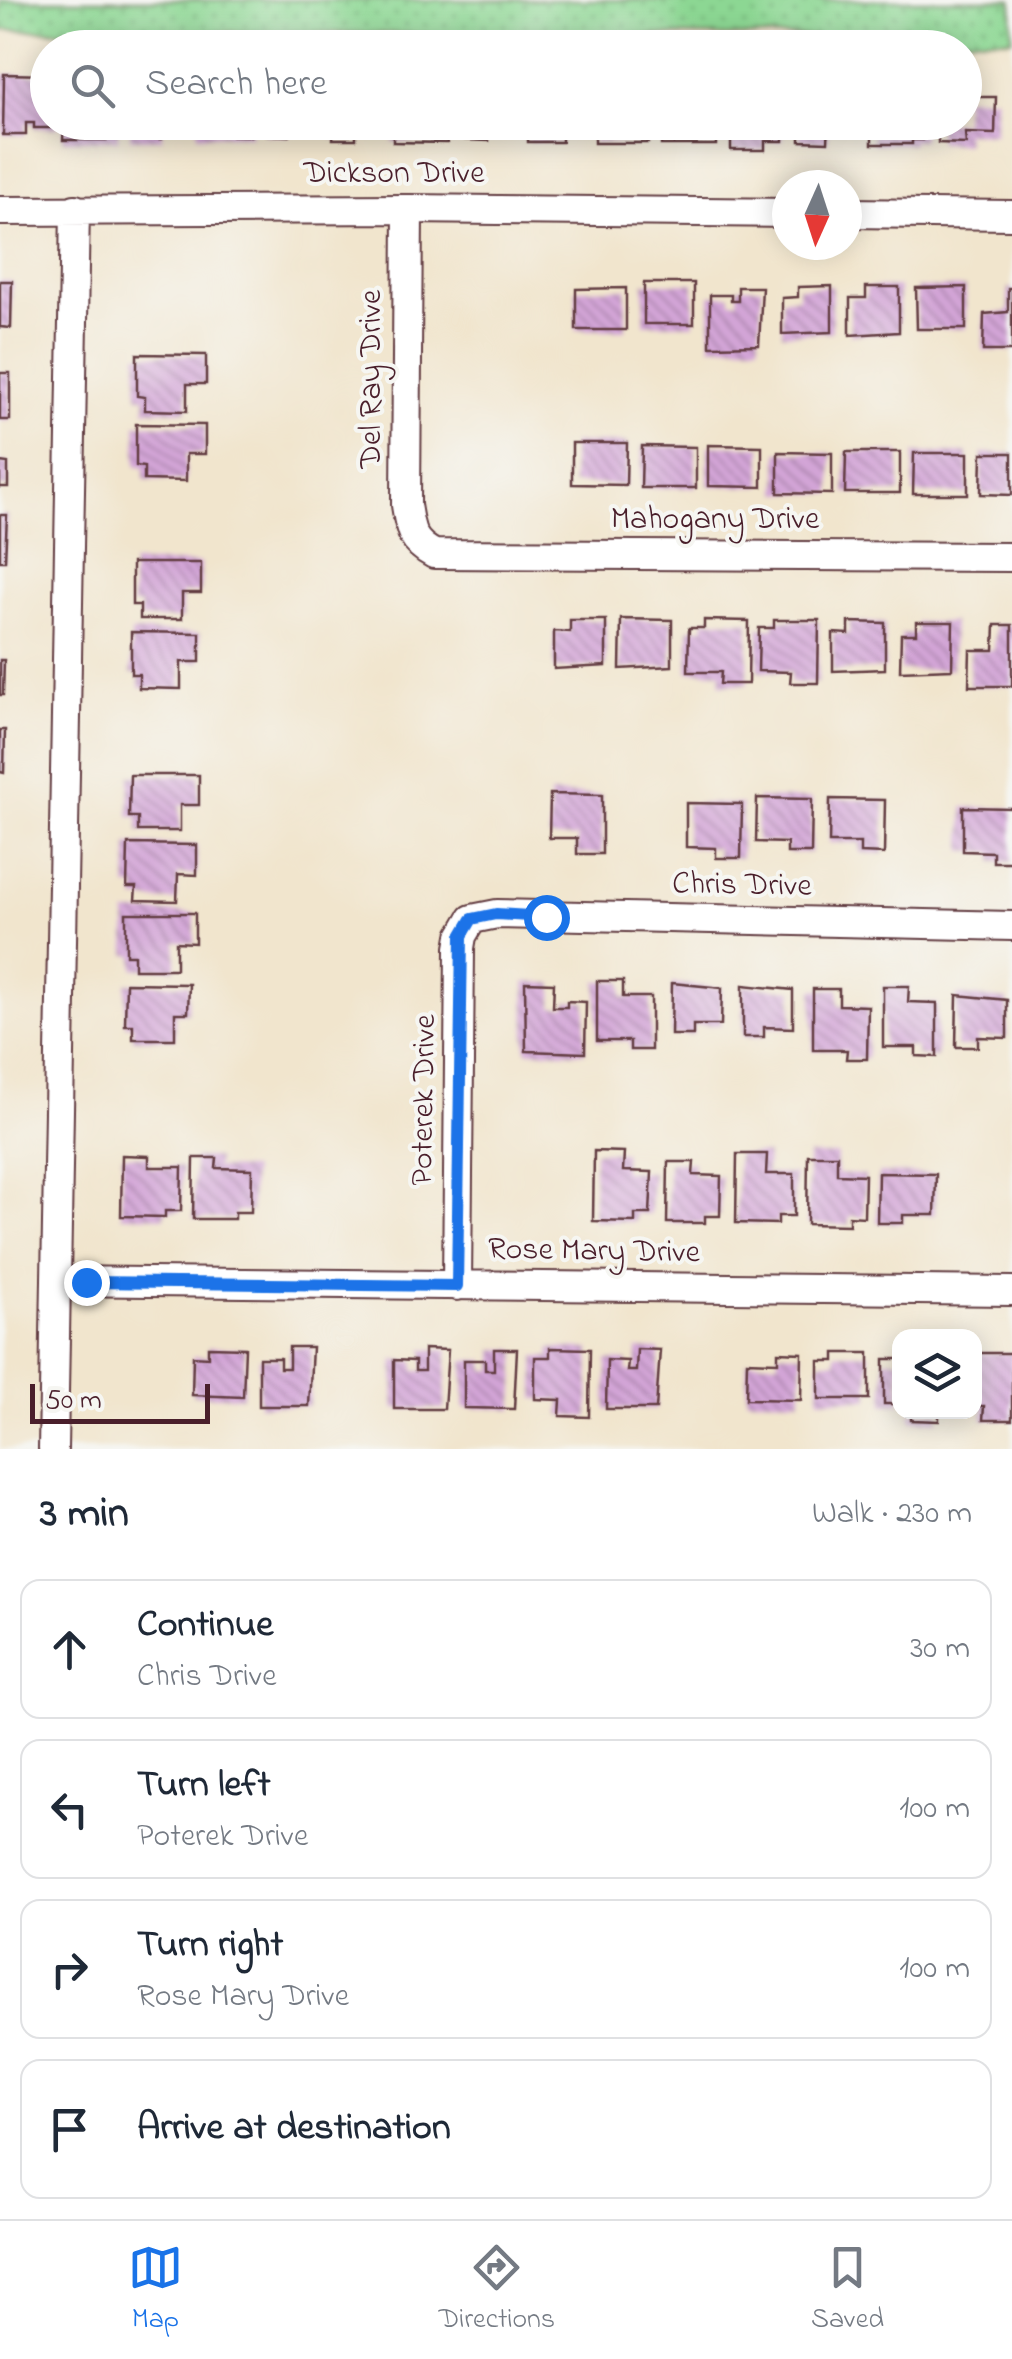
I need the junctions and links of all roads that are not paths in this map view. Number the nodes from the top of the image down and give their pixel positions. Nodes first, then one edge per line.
1 (75, 208) junction
2 (408, 209) junction
3 (0, 211) edge
4 (772, 213) edge
5 (862, 214) edge
6 (1012, 215) edge
7 (419, 546) joint
8 (1012, 558) edge
9 (472, 919) joint
10 (1012, 926) edge
11 (56, 1281) junction
12 (457, 1286) junction
13 (1012, 1291) edge
14 (54, 1449) edge

1 - 2 street, Dickson Drive
1 - 3 street, Dickson Drive
1 - 11 street
2 - 4 street, Dickson Drive
2 - 7 street, Del Ray Drive
5 - 6 street
7 - 8 street, Mahogany Drive
9 - 10 street, Chris Drive
9 - 12 street, Poterek Drive
11 - 12 street, Rose Mary Drive
11 - 14 street
12 - 13 street, Rose Mary Drive

